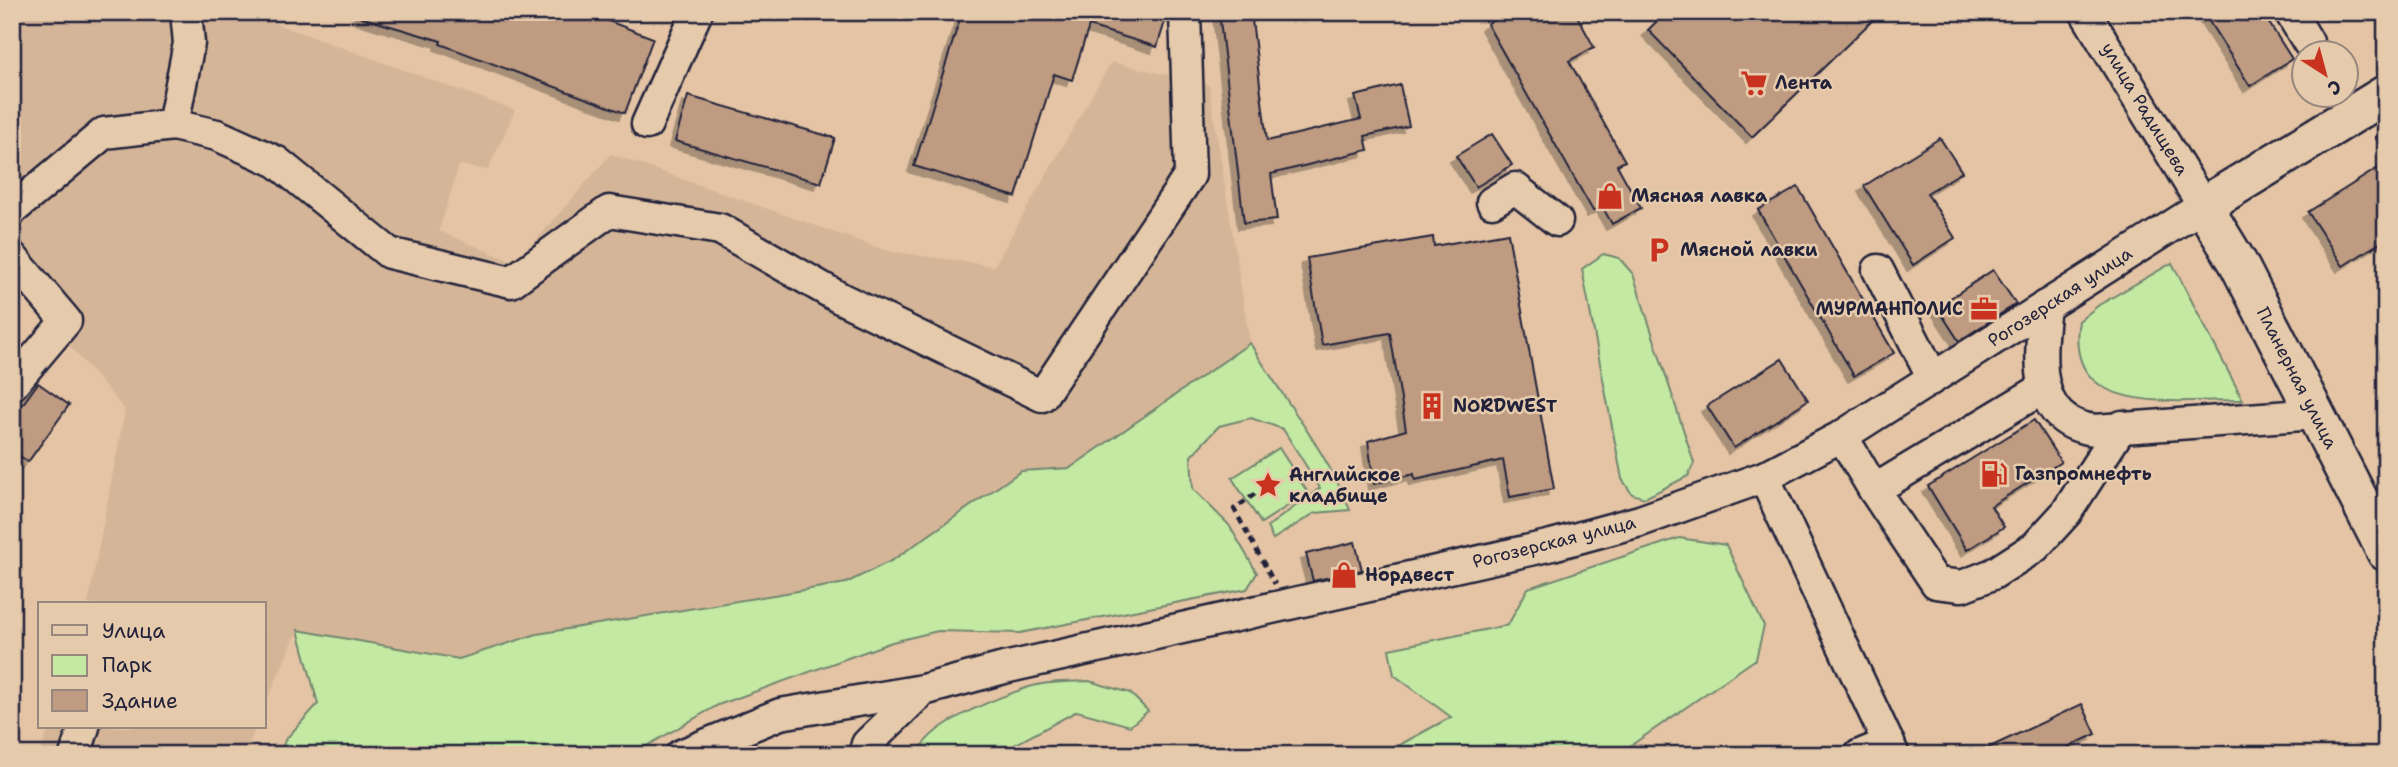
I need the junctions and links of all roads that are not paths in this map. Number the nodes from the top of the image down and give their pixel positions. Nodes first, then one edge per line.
1 (186, 12) edge
2 (697, 12) edge
3 (1185, 12) edge
4 (2085, 12) edge
5 (2290, 12) edge
6 (2306, 38) edge
7 (2386, 94) edge
8 (647, 124) dead end
9 (173, 125) junction
10 (1492, 202) dead end
11 (2203, 206) junction
12 (12, 210) edge
13 (1557, 221) dead end
14 (12, 257) edge
15 (1878, 270) dead end
16 (2045, 306) junction
17 (1933, 378) junction
18 (12, 385) edge
19 (2045, 387) junction
20 (2316, 414) junction
21 (2122, 426) junction
22 (1842, 436) junction
23 (1764, 477) junction
24 (1874, 490) junction
25 (2386, 552) edge
26 (923, 690) junction
27 (84, 728) edge
28 (1892, 749) edge
29 (75, 755) edge
30 (681, 755) edge
31 (864, 755) edge
32 (1860, 755) edge

1 - 9 street
2 - 8 street
3 - 9 street
4 - 11 street, улица Радищева
5 - 6 street
7 - 11 main road
9 - 12 street
10 - 13 street
11 - 16 street, Рогозерская улица
11 - 20 main road, Планерная улица
14 - 18 street
15 - 17 street
16 - 17 street, Рогозерская улица
16 - 19 street
17 - 22 street, Рогозерская улица
19 - 21 street
19 - 24 street
20 - 21 street
20 - 25 main road, Планерная улица
21 - 24 street
22 - 23 street, Рогозерская улица
22 - 24 street
23 - 26 street, Рогозерская улица
23 - 28 street
26 - 30 street
26 - 31 street, Рогозерская улица
27 - 29 street
28 - 32 street

